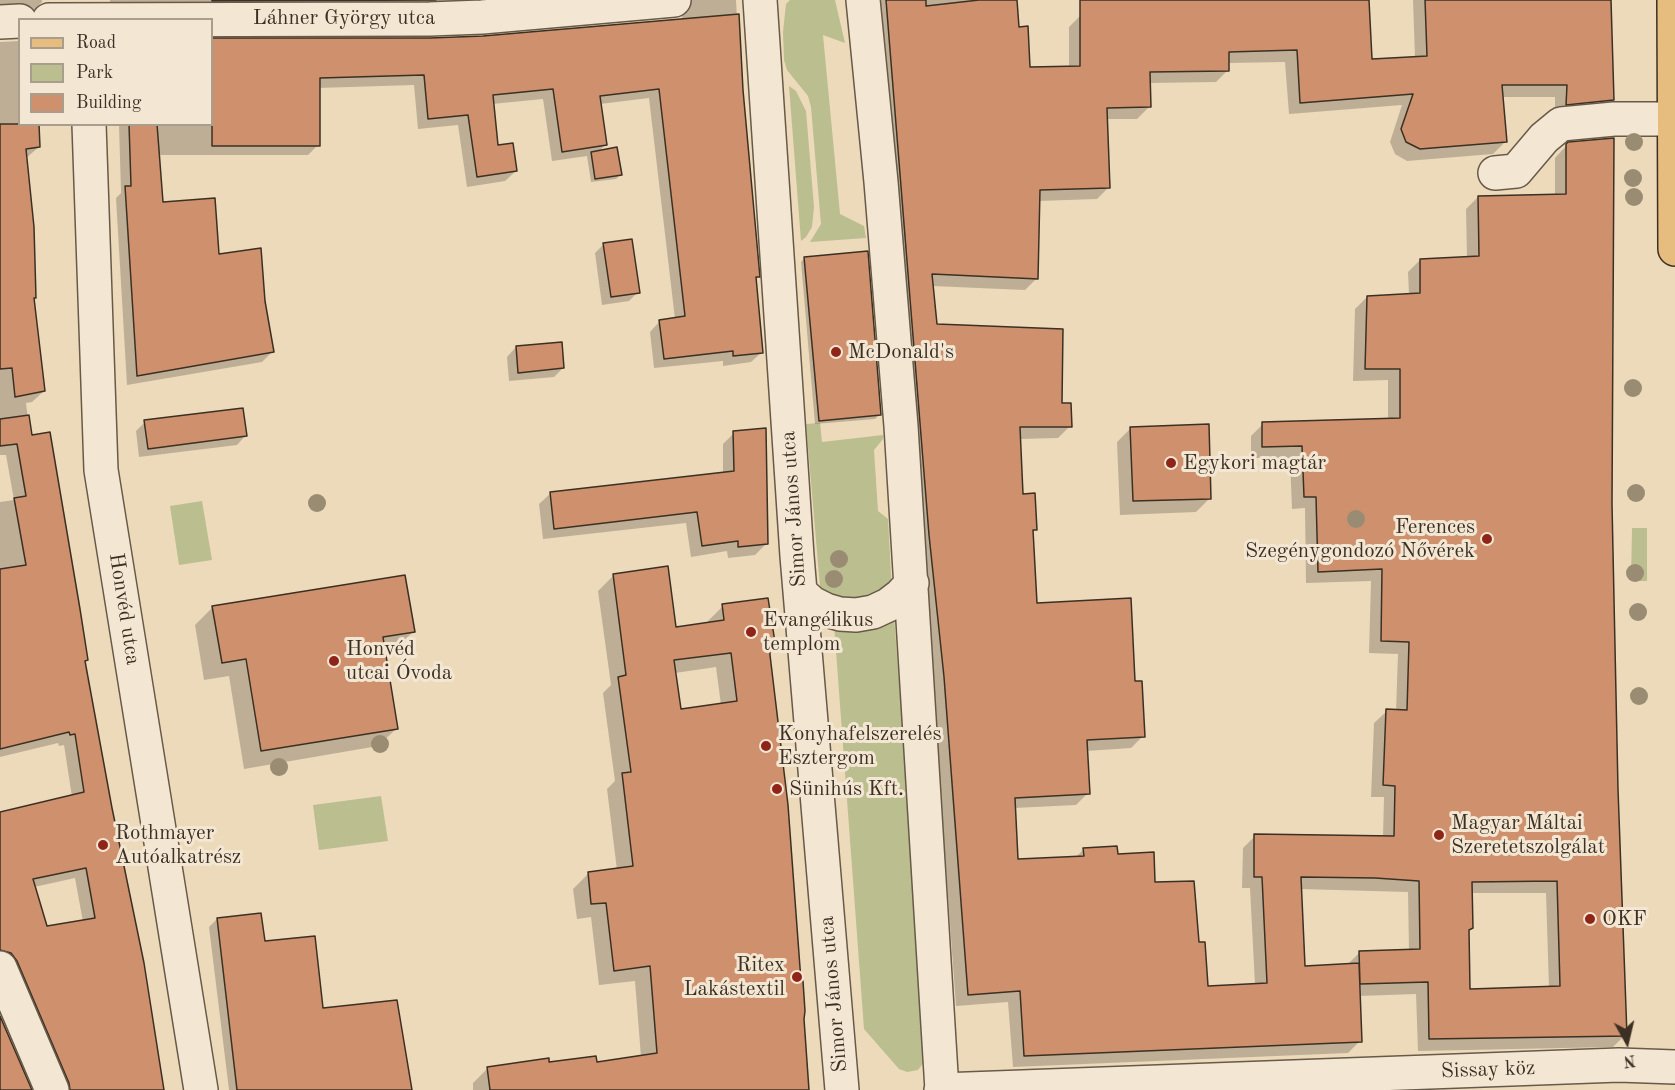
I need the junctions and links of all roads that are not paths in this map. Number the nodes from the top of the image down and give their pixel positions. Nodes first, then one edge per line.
1 (674, 0) edge
2 (760, 0) edge
3 (863, 0) edge
4 (1674, 0) edge
5 (85, 12) edge
6 (59, 18) edge
7 (18, 21) edge
8 (0, 22) edge
9 (1674, 119) edge
10 (89, 126) edge
11 (1495, 173) dead end
12 (1675, 249) edge
13 (912, 583) junction
14 (801, 593) junction
15 (0, 968) edge
16 (1675, 1066) edge
17 (52, 1090) edge
18 (201, 1090) edge
19 (842, 1090) edge
20 (942, 1090) edge

1 - 5 street, Láhner György utca
2 - 14 street, Simor János utca
3 - 13 street
4 - 9 main road
5 - 6 street, Láhner György utca
7 - 8 street
9 - 11 street
9 - 12 main road
10 - 18 street, Honvéd utca
13 - 14 street
13 - 20 street
14 - 19 street, Simor János utca
15 - 17 street
16 - 20 street, Sissay köz

